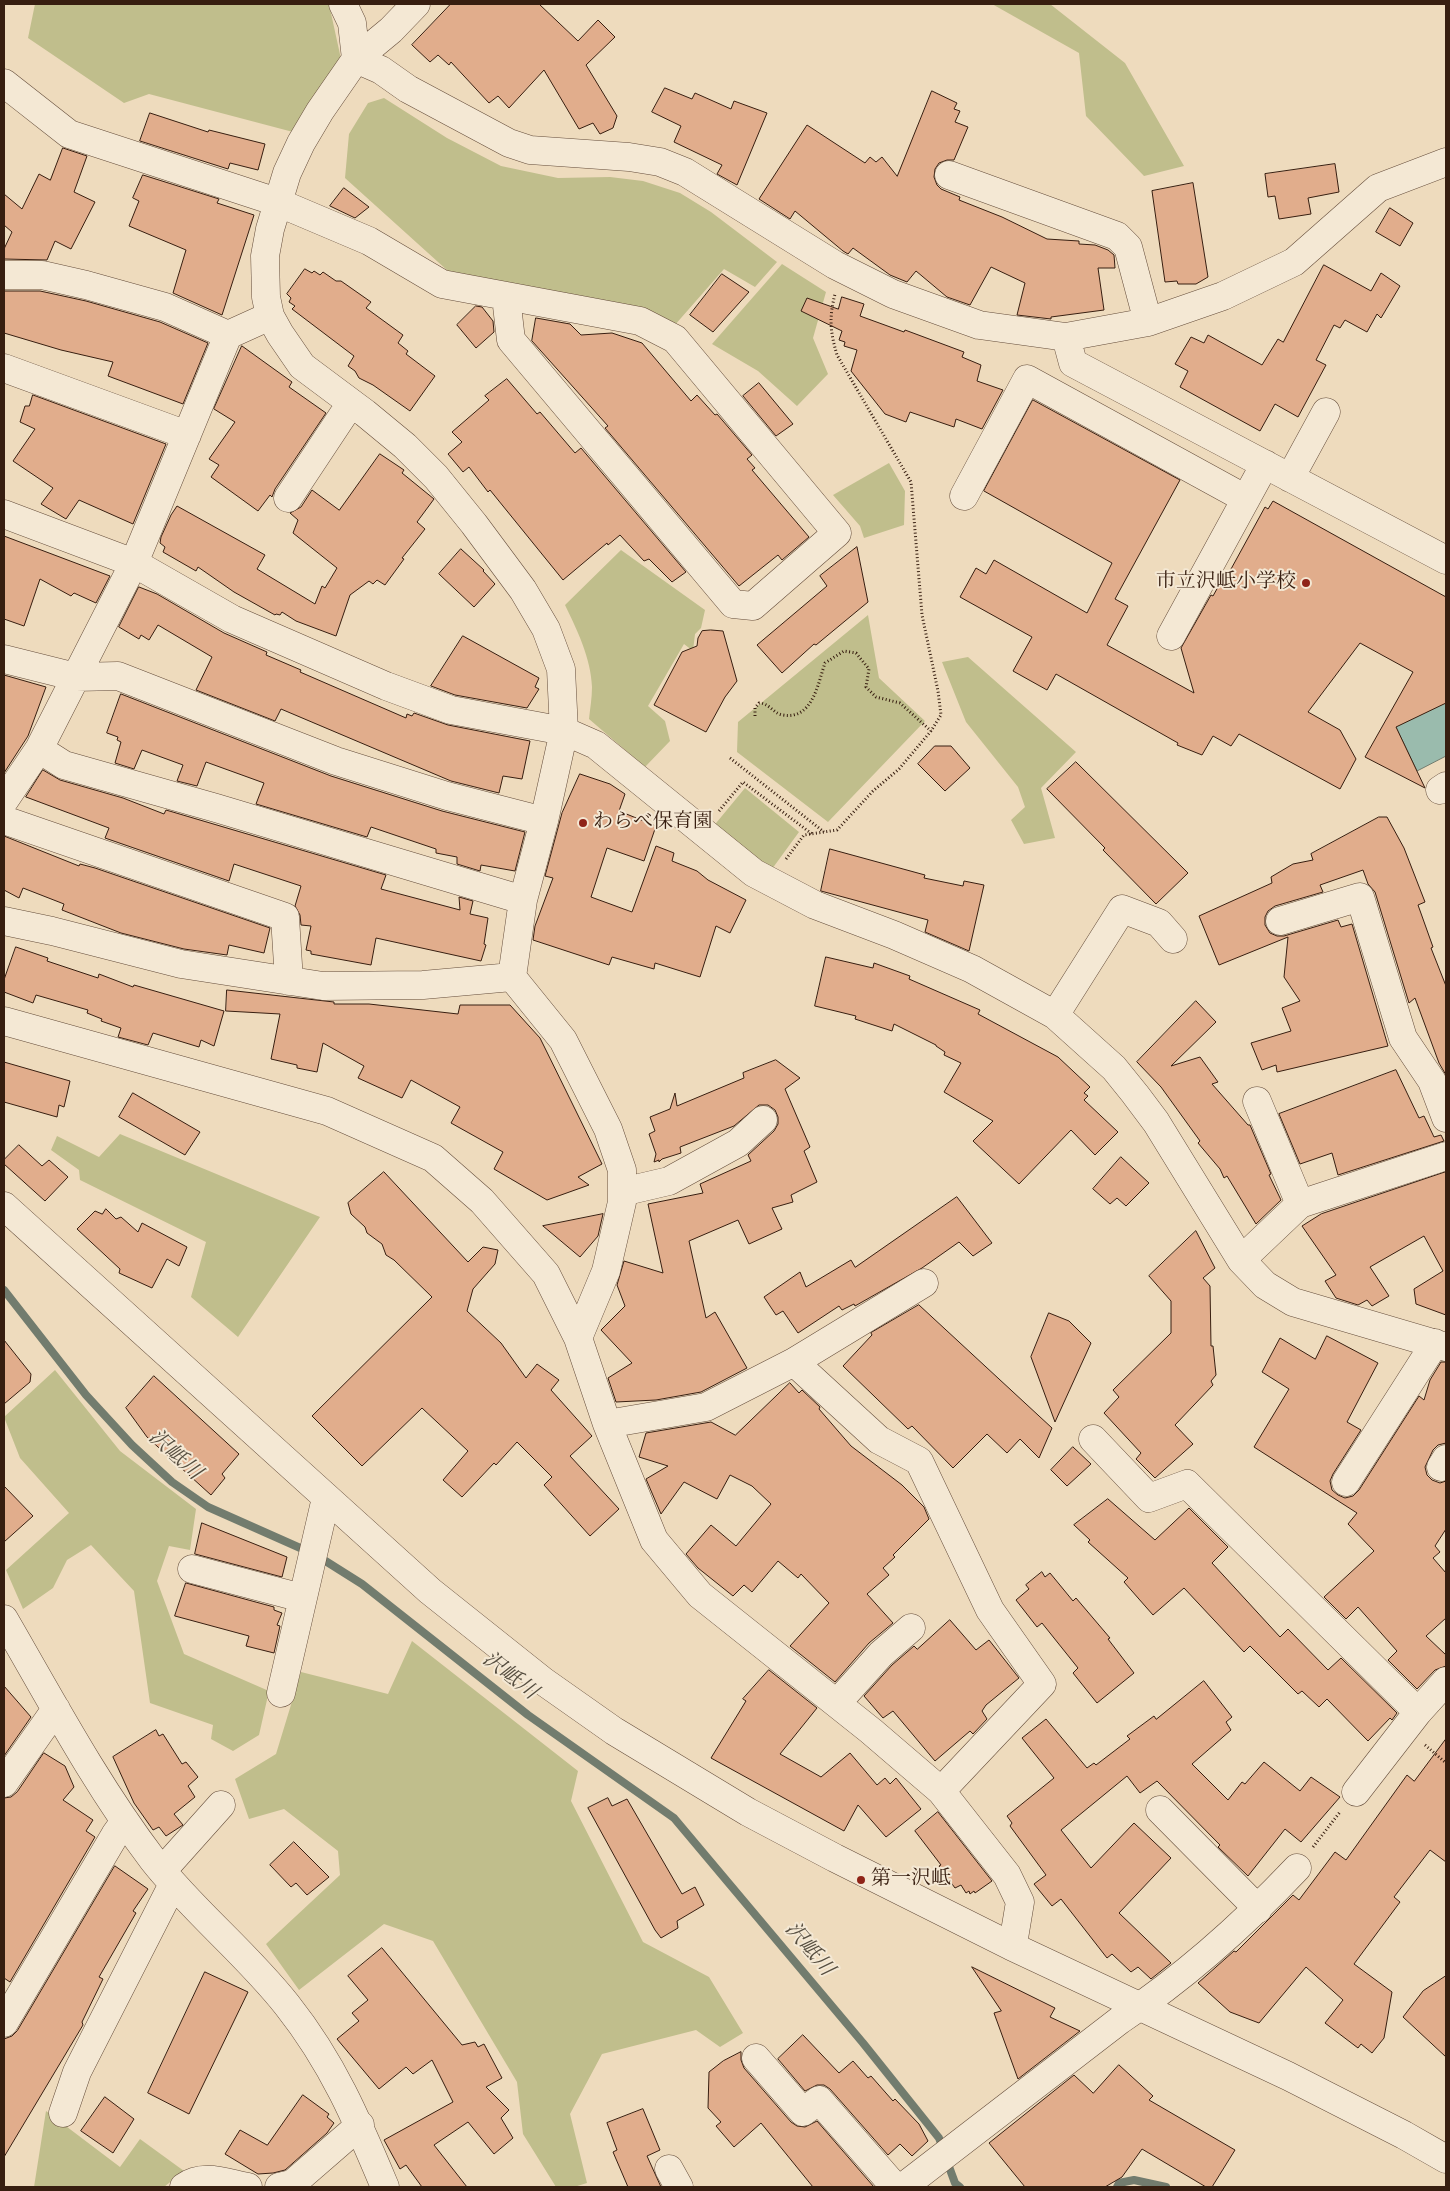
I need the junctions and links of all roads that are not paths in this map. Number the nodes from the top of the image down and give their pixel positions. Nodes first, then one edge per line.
1 (343, 4) edge
2 (416, 4) edge
3 (356, 59) junction
4 (4, 83) edge
5 (1446, 162) edge
6 (949, 175) dead end
7 (277, 202) junction
8 (4, 275) edge
9 (506, 296) junction
10 (270, 316) junction
11 (1148, 322) junction
12 (228, 335) junction
13 (1066, 337) junction
14 (4, 368) edge
15 (351, 403) junction
16 (1326, 412) dead end
17 (187, 435) junction
18 (1265, 464) junction
19 (1290, 478) junction
20 (964, 496) dead end
21 (288, 498) dead end
22 (1246, 499) junction
23 (4, 514) edge
24 (1446, 560) edge
25 (134, 563) junction
26 (1171, 636) dead end
27 (4, 659) edge
28 (76, 677) junction
29 (564, 731) junction
30 (39, 749) junction
31 (4, 801) edge
32 (4, 820) edge
33 (544, 821) junction
34 (523, 900) junction
35 (4, 921) edge
36 (1280, 922) dead end
37 (1172, 940) dead end
38 (512, 977) junction
39 (289, 981) junction
40 (1055, 1015) junction
41 (4, 1021) edge
42 (1257, 1101) dead end
43 (1446, 1118) edge
44 (763, 1120) dead end
45 (1446, 1156) edge
46 (622, 1192) junction
47 (1300, 1204) junction
48 (4, 1206) edge
49 (1241, 1260) junction
50 (924, 1283) dead end
51 (578, 1338) junction
52 (1440, 1345) edge
53 (794, 1362) junction
54 (607, 1424) junction
55 (1093, 1439) dead end
56 (1346, 1482) dead end
57 (326, 1498) junction
58 (192, 1569) dead end
59 (302, 1598) junction
60 (4, 1619) edge
61 (911, 1628) dead end
62 (1446, 1681) edge
63 (281, 1693) dead end
64 (836, 1703) junction
65 (56, 1709) junction
66 (1418, 1712) junction
67 (4, 1783) edge
68 (941, 1791) junction
69 (1356, 1792) road end
70 (221, 1806) dead end
71 (1160, 1810) dead end
72 (125, 1821) junction
73 (1297, 1868) road end
74 (168, 1877) junction
75 (1258, 1909) junction
76 (1011, 1946) junction
77 (1141, 2006) junction
78 (4, 2023) edge
79 (756, 2058) dead end
80 (63, 2113) dead end
81 (360, 2126) junction
82 (1446, 2159) edge
83 (184, 2187) edge
84 (248, 2187) edge
85 (278, 2187) edge
86 (385, 2187) edge
87 (895, 2187) edge
88 (902, 2187) edge

1 - 3 street
2 - 3 street
3 - 7 street
3 - 13 street
4 - 7 street
5 - 11 street
6 - 11 street
7 - 9 street
7 - 10 street
8 - 12 street
9 - 9 street
10 - 12 street
10 - 15 street
11 - 13 street
12 - 17 street
13 - 18 street
14 - 17 street
15 - 21 street
15 - 29 street
16 - 19 street
17 - 25 street
18 - 19 street
18 - 22 street
19 - 24 street
20 - 22 street
22 - 26 street
23 - 25 street
25 - 28 street
25 - 29 street
27 - 28 street
28 - 30 street
28 - 33 street
29 - 33 street
29 - 40 street
30 - 31 street
30 - 34 street
32 - 39 street
33 - 34 street
34 - 38 street
35 - 39 street
36 - 43 street
37 - 40 street
38 - 39 street
38 - 46 street
40 - 49 street
41 - 51 street
42 - 47 street
44 - 46 street
45 - 47 street
46 - 51 street
47 - 49 street
48 - 57 street
49 - 52 street
50 - 53 street
51 - 54 street
52 - 56 street
53 - 54 street
53 - 68 street
54 - 64 street
55 - 66 street
57 - 59 street
57 - 76 street
58 - 59 street
59 - 63 street
60 - 65 street
61 - 64 street
62 - 66 street
64 - 68 street
65 - 67 street
65 - 72 street
66 - 69 street
68 - 76 street
70 - 74 street
71 - 75 street
72 - 74 street
72 - 78 street
73 - 75 street
74 - 80 street
74 - 81 street
75 - 77 street
76 - 77 street
77 - 82 street
77 - 88 street
79 - 87 street
81 - 85 street
81 - 86 street
83 - 84 street

